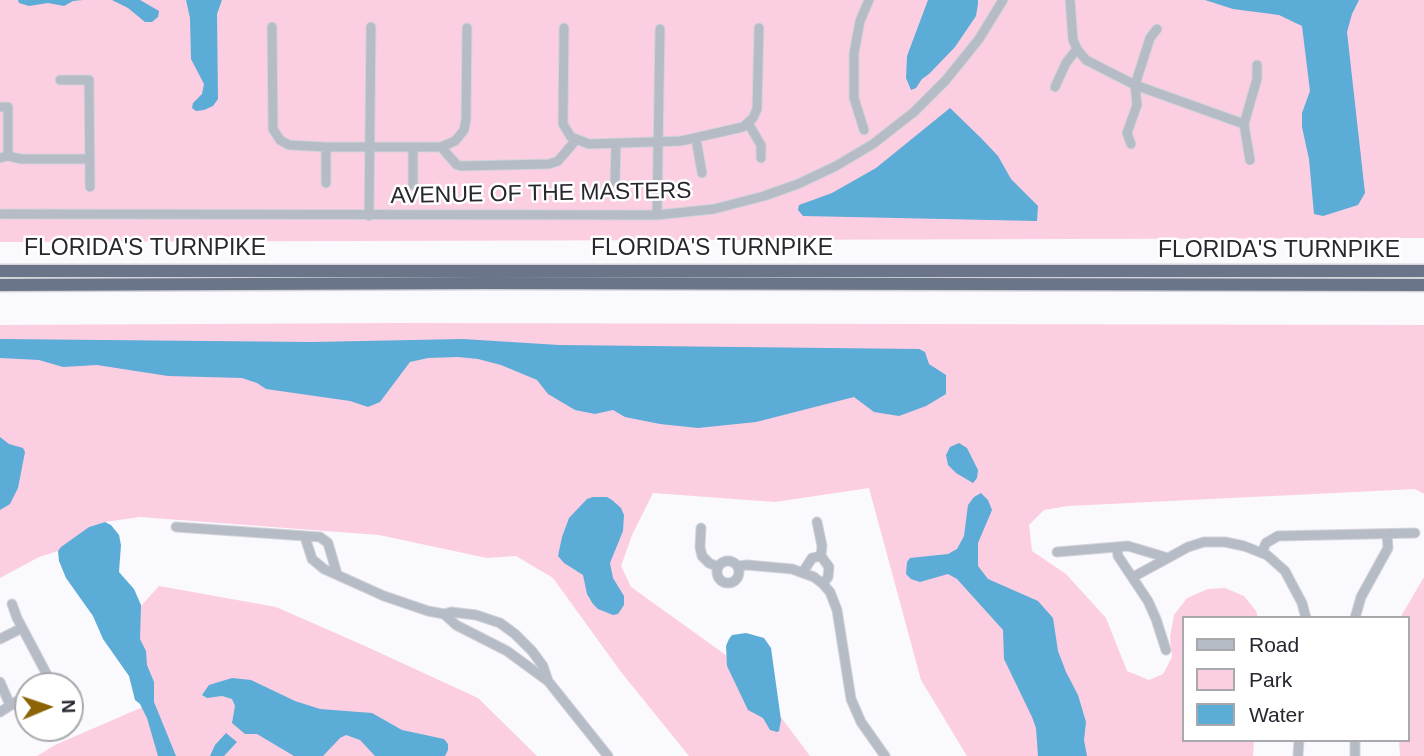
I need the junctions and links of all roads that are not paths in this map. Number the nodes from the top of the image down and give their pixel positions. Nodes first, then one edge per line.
1 (869, 0) edge
2 (1003, 0) edge
3 (1070, 0) edge
4 (272, 27) dead end
5 (371, 27) dead end
6 (467, 28) dead end
7 (564, 28) dead end
8 (759, 28) dead end
9 (660, 29) dead end
10 (1157, 29) dead end
11 (1077, 49) junction
12 (1256, 65) dead end
13 (60, 80) dead end
14 (1135, 85) junction
15 (1055, 88) dead end
16 (89, 89) junction
17 (100, 89) dead end
18 (0, 107) edge
19 (748, 123) junction
20 (1244, 124) junction
21 (864, 130) dead end
22 (696, 139) junction
23 (576, 140) junction
24 (658, 143) junction
25 (616, 144) junction
26 (1131, 145) dead end
27 (326, 147) junction
28 (370, 147) junction
29 (413, 147) junction
30 (441, 147) junction
31 (4, 157) edge
32 (761, 158) dead end
33 (89, 159) junction
34 (1250, 160) dead end
35 (702, 173) dead end
36 (615, 182) dead end
37 (326, 183) dead end
38 (413, 185) dead end
39 (90, 187) dead end
40 (0, 215) edge
41 (657, 215) junction
42 (369, 216) junction
43 (0, 271) edge
44 (1424, 271) edge
45 (0, 285) edge
46 (1424, 285) edge
47 (817, 522) dead end
48 (176, 527) dead end
49 (701, 528) dead end
50 (1415, 533) dead end
51 (1387, 534) junction
52 (305, 537) junction
53 (1117, 547) junction
54 (1057, 552) dead end
55 (1262, 552) junction
56 (821, 555) junction
57 (1168, 558) junction
58 (718, 566) junction
59 (738, 566) junction
60 (803, 572) junction
61 (337, 574) junction
62 (1133, 577) junction
63 (823, 584) junction
64 (12, 604) dead end
65 (444, 614) junction
66 (1305, 616) edge
67 (1356, 616) edge
68 (22, 628) junction
69 (0, 639) edge
70 (1166, 650) dead end
71 (43, 672) edge
72 (548, 681) junction
73 (0, 682) edge
74 (14, 703) edge
75 (10, 705) junction
76 (0, 712) edge
77 (608, 756) edge
78 (885, 756) edge

1 - 21 street
2 - 41 street, AVENUE OF THE MASTERS
3 - 11 street
4 - 27 street
5 - 28 street
6 - 30 street
7 - 23 street
8 - 19 street
9 - 24 street
10 - 14 street
11 - 14 street
11 - 15 street
12 - 20 street
13 - 16 street
14 - 20 street
14 - 26 street
16 - 17 street
16 - 33 street
18 - 31 street
19 - 22 street
19 - 32 street
20 - 34 street
22 - 24 street
22 - 35 street
23 - 25 street
23 - 30 street
24 - 25 street
24 - 41 street
25 - 36 street
27 - 28 street
27 - 37 street
28 - 29 street
28 - 42 street
29 - 30 street
29 - 38 street
31 - 33 street
33 - 39 street
40 - 42 street, AVENUE OF THE MASTERS
41 - 42 street, AVENUE OF THE MASTERS
43 - 44 highway, FLORIDA'S TURNPIKE
45 - 46 highway, FLORIDA'S TURNPIKE
47 - 56 street
48 - 52 street
49 - 58 street
50 - 51 street
51 - 55 street
51 - 67 street
52 - 61 street
52 - 61 street
53 - 54 street
53 - 57 street
53 - 62 street
55 - 57 street
55 - 66 street
56 - 60 street
56 - 63 street
57 - 62 street
58 - 59 street
58 - 59 street
59 - 60 street
60 - 63 street
61 - 65 street
62 - 70 street
63 - 78 street
64 - 68 street
65 - 72 street
65 - 72 street
68 - 69 street
68 - 71 street
72 - 77 street
73 - 75 street
74 - 75 street
75 - 76 street

